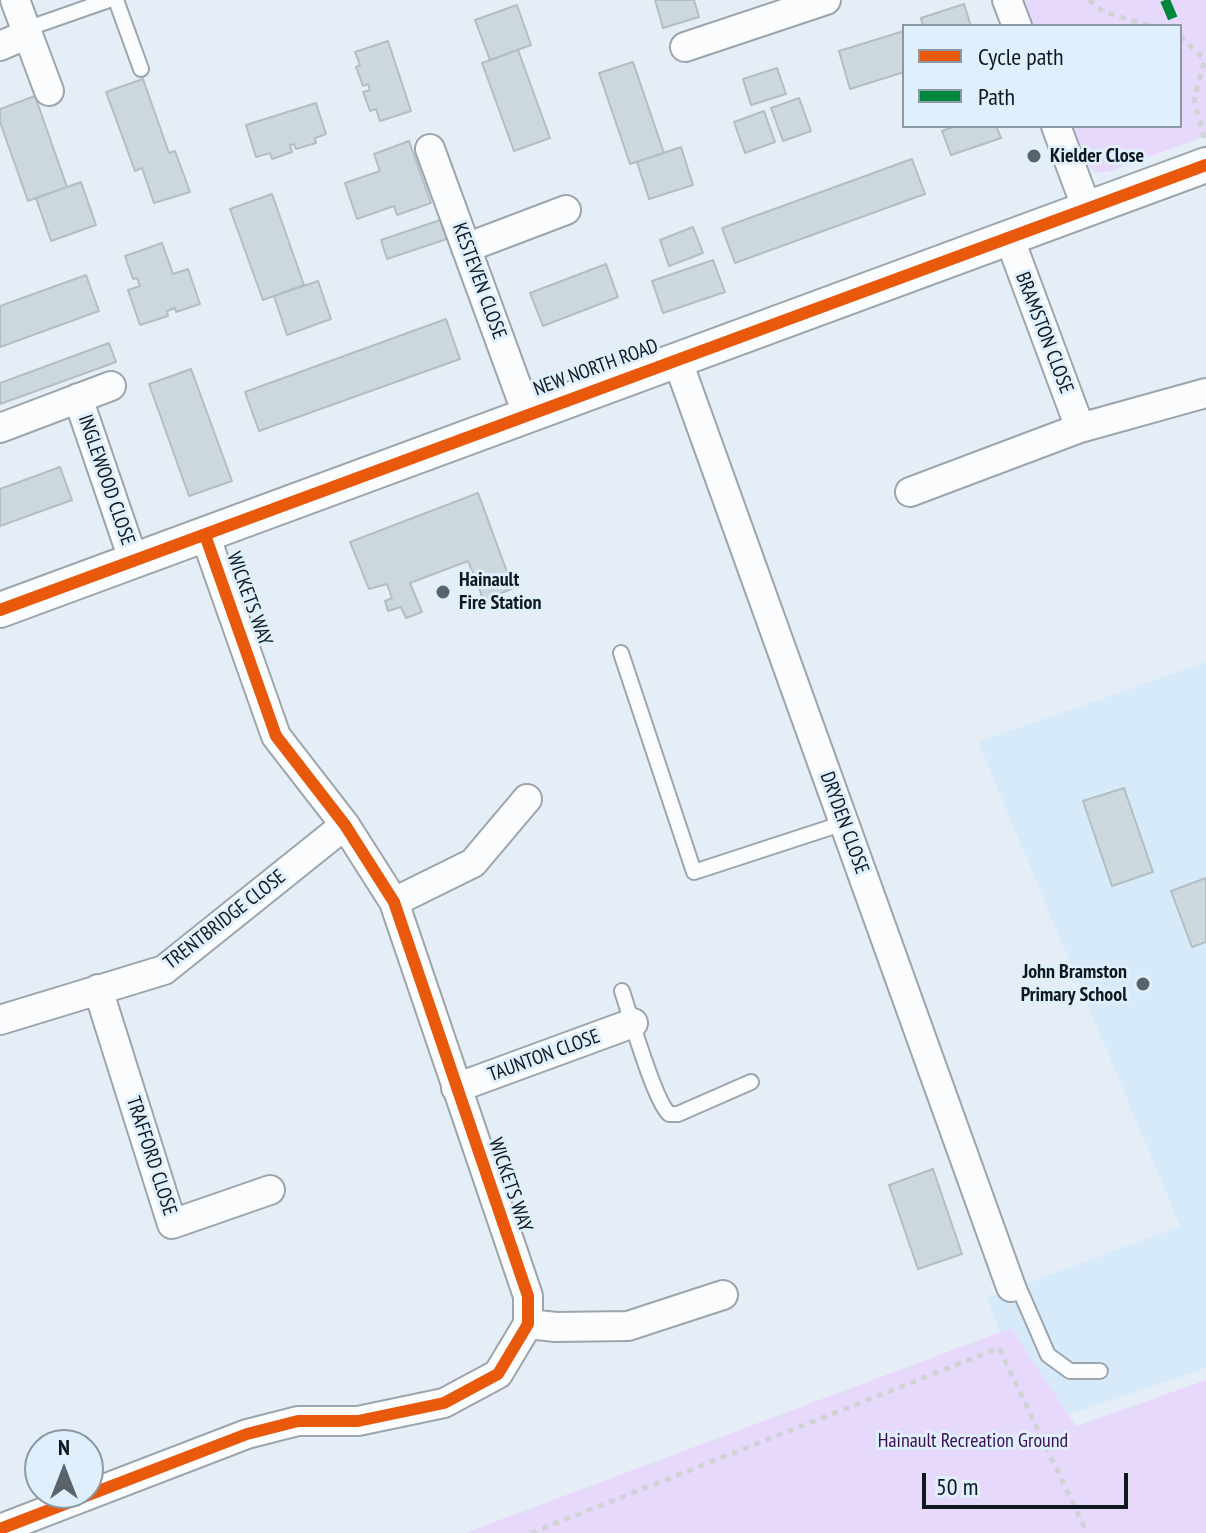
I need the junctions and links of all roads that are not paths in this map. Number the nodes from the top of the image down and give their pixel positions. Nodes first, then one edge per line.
1 (15, 0) edge
2 (109, 0) edge
3 (116, 0) edge
4 (826, 0) edge
5 (1007, 0) edge
6 (1016, 24) edge
7 (27, 31) junction
8 (0, 46) edge
9 (685, 47) dead end
10 (141, 69) dead end
11 (49, 91) dead end
12 (1057, 128) edge
13 (430, 149) dead end
14 (1206, 165) edge
15 (1087, 209) junction
16 (566, 210) dead end
17 (1009, 237) junction
18 (466, 248) junction
19 (677, 359) junction
20 (111, 386) dead end
21 (1206, 393) edge
22 (78, 398) junction
23 (527, 414) junction
24 (0, 428) edge
25 (1080, 428) junction
26 (910, 492) dead end
27 (205, 535) junction
28 (134, 562) junction
29 (0, 610) edge
30 (621, 653) dead end
31 (527, 799) dead end
32 (844, 823) junction
33 (345, 825) junction
34 (394, 902) junction
35 (98, 989) junction
36 (622, 991) dead end
37 (0, 1020) edge
38 (633, 1023) junction
39 (751, 1082) dead end
40 (456, 1088) junction
41 (270, 1190) dead end
42 (1011, 1287) joint
43 (723, 1295) dead end
44 (528, 1324) junction
45 (1100, 1371) dead end
46 (0, 1529) edge

1 - 7 street
2 - 7 lane
3 - 10 lane
4 - 9 street
5 - 6 street
7 - 8 street
7 - 11 street
12 - 15 street
13 - 18 street, KESTEVEN CLOSE
14 - 15 street, NEW NORTH ROAD
15 - 17 street, NEW NORTH ROAD
16 - 18 street
17 - 19 street, NEW NORTH ROAD
17 - 25 street, BRAMSTON CLOSE
18 - 23 street, KESTEVEN CLOSE
19 - 23 street, NEW NORTH ROAD
19 - 32 street, DRYDEN CLOSE
20 - 22 street, INGLEWOOD CLOSE
21 - 25 street
22 - 24 street, INGLEWOOD CLOSE
22 - 28 street, INGLEWOOD CLOSE
23 - 27 street, NEW NORTH ROAD
25 - 26 street
27 - 28 street, NEW NORTH ROAD
27 - 33 street, WICKETS WAY
28 - 29 street, NEW NORTH ROAD
30 - 32 lane
31 - 34 street
32 - 42 street, DRYDEN CLOSE
33 - 34 street, WICKETS WAY
33 - 35 street, TRENTBRIDGE CLOSE
34 - 40 street, WICKETS WAY
35 - 37 street, TRENTBRIDGE CLOSE
35 - 41 street, TRAFFORD CLOSE
36 - 38 lane
38 - 39 lane
38 - 40 street, TAUNTON CLOSE
40 - 44 street, WICKETS WAY
42 - 45 lane
43 - 44 street
44 - 46 street

